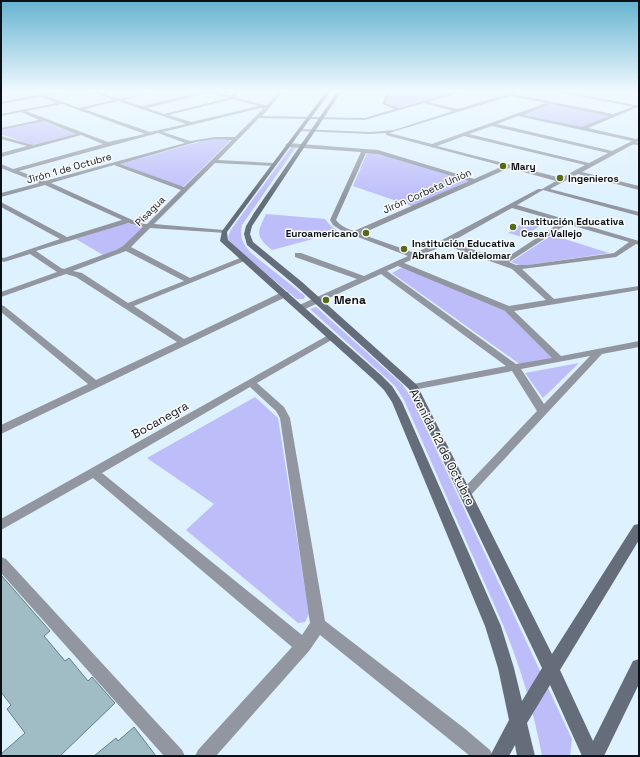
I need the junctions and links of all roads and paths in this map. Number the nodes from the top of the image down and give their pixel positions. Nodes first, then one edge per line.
1 (12, 127) edge
2 (63, 127) edge
3 (132, 127) edge
4 (178, 127) edge
5 (247, 127) edge
6 (302, 127) edge
7 (315, 127) edge
8 (408, 127) edge
9 (482, 127) edge
10 (505, 127) edge
11 (574, 127) edge
12 (586, 127) edge
13 (582, 129) junction
14 (1, 130) edge
15 (300, 130) junction
16 (313, 131) junction
17 (159, 132) junction
18 (384, 133) junction
19 (80, 134) junction
20 (151, 134) junction
21 (463, 134) junction
22 (1, 137) edge
23 (235, 139) junction
24 (637, 142) edge
25 (191, 143) junction
26 (108, 144) junction
27 (288, 145) junction
28 (434, 145) junction
29 (31, 146) junction
30 (302, 146) junction
31 (365, 150) junction
32 (613, 153) junction
33 (1, 155) edge
34 (214, 160) junction
35 (115, 164) junction
36 (273, 165) junction
37 (590, 165) junction
38 (1, 166) edge
39 (508, 166) junction
40 (12, 170) junction
41 (577, 172) junction
42 (561, 180) junction
43 (476, 181) junction
44 (48, 184) junction
45 (638, 187) edge
46 (184, 190) junction
47 (543, 190) junction
48 (1, 195) edge
49 (1, 204) edge
50 (513, 206) junction
51 (639, 214) edge
52 (127, 221) junction
53 (566, 222) junction
54 (149, 226) junction
55 (224, 232) junction
56 (354, 234) junction
57 (66, 239) junction
58 (445, 242) junction
59 (637, 243) edge
60 (126, 248) junction
61 (31, 251) junction
62 (298, 255) dead end
63 (413, 255) junction
64 (1, 260) edge
65 (243, 260) junction
66 (397, 263) junction
67 (503, 263) junction
68 (515, 267) junction
69 (381, 270) junction
70 (67, 271) junction
71 (364, 278) junction
72 (190, 281) junction
73 (639, 288) edge
74 (284, 294) junction
75 (1, 295) edge
76 (318, 300) junction
77 (552, 302) junction
78 (127, 306) junction
79 (1, 308) edge
80 (300, 308) junction
81 (508, 309) junction
82 (332, 336) junction
83 (183, 342) junction
84 (639, 344) edge
85 (598, 353) junction
86 (560, 360) junction
87 (515, 368) junction
88 (96, 384) junction
89 (251, 384) junction
90 (413, 387) junction
91 (543, 411) junction
92 (1, 430) edge
93 (93, 472) junction
94 (466, 494) junction
95 (1, 525) edge
96 (639, 529) edge
97 (1, 563) edge
98 (318, 625) junction
99 (303, 646) junction
100 (639, 667) edge
101 (551, 669) junction
102 (518, 722) junction
103 (176, 756) edge
104 (204, 756) edge
105 (484, 756) edge
106 (499, 756) edge
107 (526, 756) edge
108 (591, 756) edge
109 (595, 756) edge

1 - 14 street
2 - 19 street
3 - 20 street
4 - 17 street
5 - 23 street, Pisagua
6 - 15 main road
7 - 16 main road, Avenida 12 de Octubre
8 - 18 street
9 - 21 street
10 - 32 street
11 - 13 street
12 - 13 street
13 - 24 street
15 - 16 street
15 - 27 main road
16 - 18 street
16 - 30 main road, Avenida 12 de Octubre
17 - 20 street
17 - 25 street
18 - 28 street
19 - 26 street
19 - 29 street
20 - 26 street
21 - 28 street
21 - 37 street
22 - 29 street
23 - 25 street, Jirón 1 de Octubre
23 - 34 street, Pisagua
24 - 32 street
25 - 35 street, Jirón 1 de Octubre
26 - 40 street
27 - 30 street
27 - 36 main road
28 - 39 street
29 - 33 street
30 - 31 street
30 - 76 main road, Avenida 12 de Octubre
31 - 43 street
31 - 56 street
32 - 37 street
34 - 36 street
34 - 46 street, Pisagua
35 - 44 street, Jirón 1 de Octubre
35 - 46 street
36 - 55 main road
37 - 41 street
38 - 40 street
39 - 42 street
39 - 43 street, Jirón Corbeta Unión
40 - 44 street
41 - 42 street
41 - 45 street
42 - 47 street
43 - 56 street, Jirón Corbeta Unión
44 - 48 street, Jirón 1 de Octubre
44 - 52 street
46 - 54 street, Pisagua
47 - 50 street
47 - 51 street
49 - 57 street
50 - 53 street
50 - 58 street
52 - 54 street
52 - 57 street
53 - 59 street
53 - 67 street
54 - 55 street
54 - 60 street, Pisagua
55 - 65 main road, Avenida 12 de Octubre
56 - 63 street
57 - 61 street
58 - 63 street
58 - 67 street
59 - 68 street
60 - 70 street, Pisagua
60 - 72 street
61 - 64 street
61 - 70 street
62 - 71 street
63 - 66 street
65 - 72 street
65 - 74 main road, Avenida 12 de Octubre
66 - 69 street
66 - 81 street
67 - 68 street
68 - 77 street
69 - 71 street
69 - 87 street
70 - 75 street, Pisagua
70 - 78 street
71 - 76 street
72 - 78 street
73 - 77 street
74 - 80 main road, Avenida 12 de Octubre
74 - 83 street
76 - 80 street
76 - 90 main road, Avenida 12 de Octubre
77 - 81 street
78 - 83 street
79 - 88 street
80 - 82 main road, Avenida 12 de Octubre
81 - 86 street
82 - 89 street, Bocanegra
82 - 102 main road, Avenida 12 de Octubre
83 - 88 street
84 - 85 street
85 - 86 street
85 - 91 street
86 - 87 street
87 - 90 street
87 - 91 street
88 - 92 street
89 - 93 street, Bocanegra
89 - 98 street
90 - 94 main road, Avenida 12 de Octubre
91 - 94 street
93 - 95 street, Bocanegra
93 - 99 street
94 - 101 main road, Avenida 12 de Octubre
96 - 101 main road
97 - 103 street
98 - 99 street
98 - 105 street
99 - 104 street
100 - 109 main road
101 - 102 main road
101 - 108 main road, Avenida 12 de Octubre
102 - 106 main road
102 - 107 main road, Avenida 12 de Octubre

